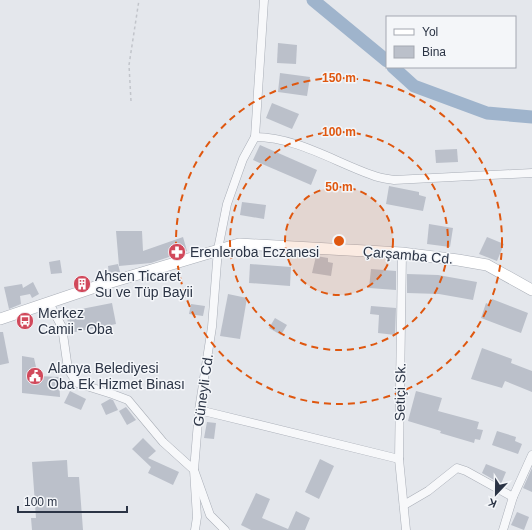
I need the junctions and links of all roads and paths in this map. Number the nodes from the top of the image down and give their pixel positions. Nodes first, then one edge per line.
1 (140, 0) edge
2 (264, 0) edge
3 (131, 101) dead end
4 (255, 137) junction
5 (532, 173) edge
6 (218, 249) junction
7 (402, 253) junction
8 (532, 290) edge
9 (49, 303) junction
10 (0, 320) edge
11 (199, 410) junction
12 (532, 455) edge
13 (399, 459) junction
14 (194, 470) junction
15 (513, 497) junction
16 (404, 505) junction
17 (210, 515) junction
18 (197, 517) junction
19 (195, 530) edge
20 (225, 530) edge
21 (406, 530) edge
22 (503, 530) edge

1 - 3 path
2 - 4 street
4 - 5 street
4 - 6 street, Güneyli Cd.
6 - 7 street, Çarşamba Cd.
6 - 9 street, Çarşamba Cd.
6 - 11 street, Güneyli Cd.
7 - 8 street, Çarşamba Cd.
7 - 13 street, Setiçi Sk.
9 - 10 street, Çarşamba Cd.
9 - 14 street
11 - 13 street
11 - 14 street, Güneyli Cd.
12 - 15 street
13 - 16 street, Setiçi Sk.
14 - 17 street
14 - 18 street, Güneyli Cd.
15 - 16 street
15 - 22 street
16 - 21 street, Setiçi Sk.
17 - 18 street
17 - 20 street
18 - 19 street, Güneyli Cd.

